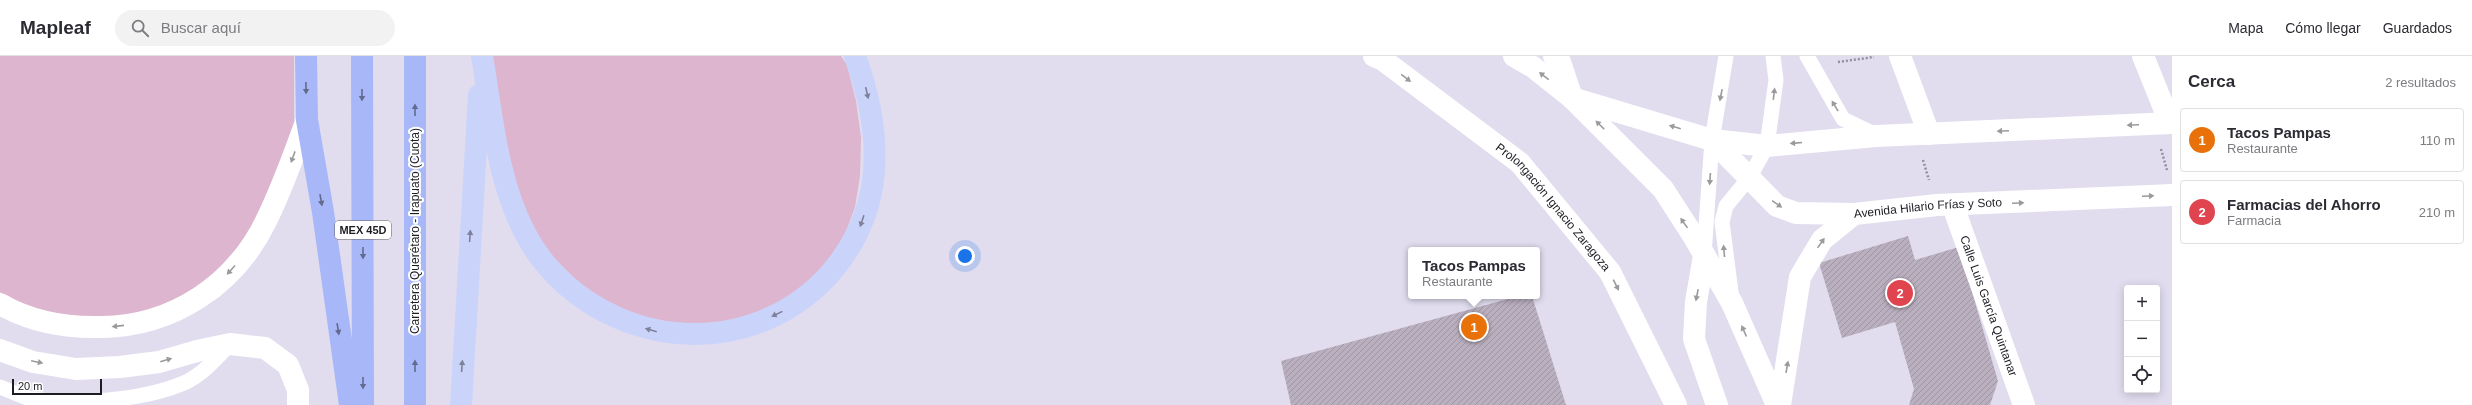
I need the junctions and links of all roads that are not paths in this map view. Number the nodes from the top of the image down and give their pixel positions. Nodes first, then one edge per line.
1 (306, 56) edge
2 (362, 56) edge
3 (415, 56) edge
4 (482, 56) edge
5 (855, 56) edge
6 (1374, 56) edge
7 (1514, 56) edge
8 (1554, 56) edge
9 (1726, 56) edge
10 (1773, 56) edge
11 (1900, 56) edge
12 (2143, 56) edge
13 (1809, 61) edge
14 (1572, 98) junction
15 (307, 120) junction
16 (2165, 123) edge
17 (1922, 134) junction
18 (1876, 136) junction
19 (1712, 140) junction
20 (1767, 146) junction
21 (1750, 178) junction
22 (2170, 184) edge
23 (1945, 206) junction
24 (1854, 214) junction
25 (1704, 256) junction
26 (1732, 303) junction
27 (0, 304) edge
28 (230, 344) junction
29 (0, 350) edge
30 (0, 387) edge
31 (298, 405) edge
32 (350, 405) edge
33 (363, 405) edge
34 (415, 405) edge
35 (461, 405) edge
36 (1676, 405) edge
37 (1717, 405) edge
38 (1779, 405) edge
39 (2024, 405) edge

1 -> 15 highway
2 -> 33 highway, MEX 45D
34 -> 3 highway, Carretera Querétaro - Irapuato (Cuota)
5 -> 4 main road
35 -> 4 main road
6 -> 36 street, Prolongación Ignacio Zaragoza
14 -> 7 street
8 - 14 street
9 -> 19 lane
20 -> 10 lane
11 - 17 street
12 - 16 street
18 -> 13 lane
19 -> 14 street, Avenida Hilario Frías y Soto
25 -> 14 street
15 -> 27 street
15 -> 32 highway
16 -> 17 street, Avenida Hilario Frías y Soto
17 - 18 street, Avenida Hilario Frías y Soto
18 -> 20 street, Avenida Hilario Frías y Soto
19 - 20 street, Avenida Hilario Frías y Soto
19 - 21 street, Avenida Hilario Frías y Soto
19 -> 25 lane
20 - 21 lane
21 -> 24 street, Avenida Hilario Frías y Soto
26 -> 21 lane
23 -> 22 street, Avenida Hilario Frías y Soto
23 - 24 street, Avenida Hilario Frías y Soto
23 - 39 street, Calle Luis García Quintanar
38 -> 24 street
25 - 26 street
25 -> 37 street
38 -> 26 street
29 -> 28 street
28 - 30 lane
28 - 31 street

